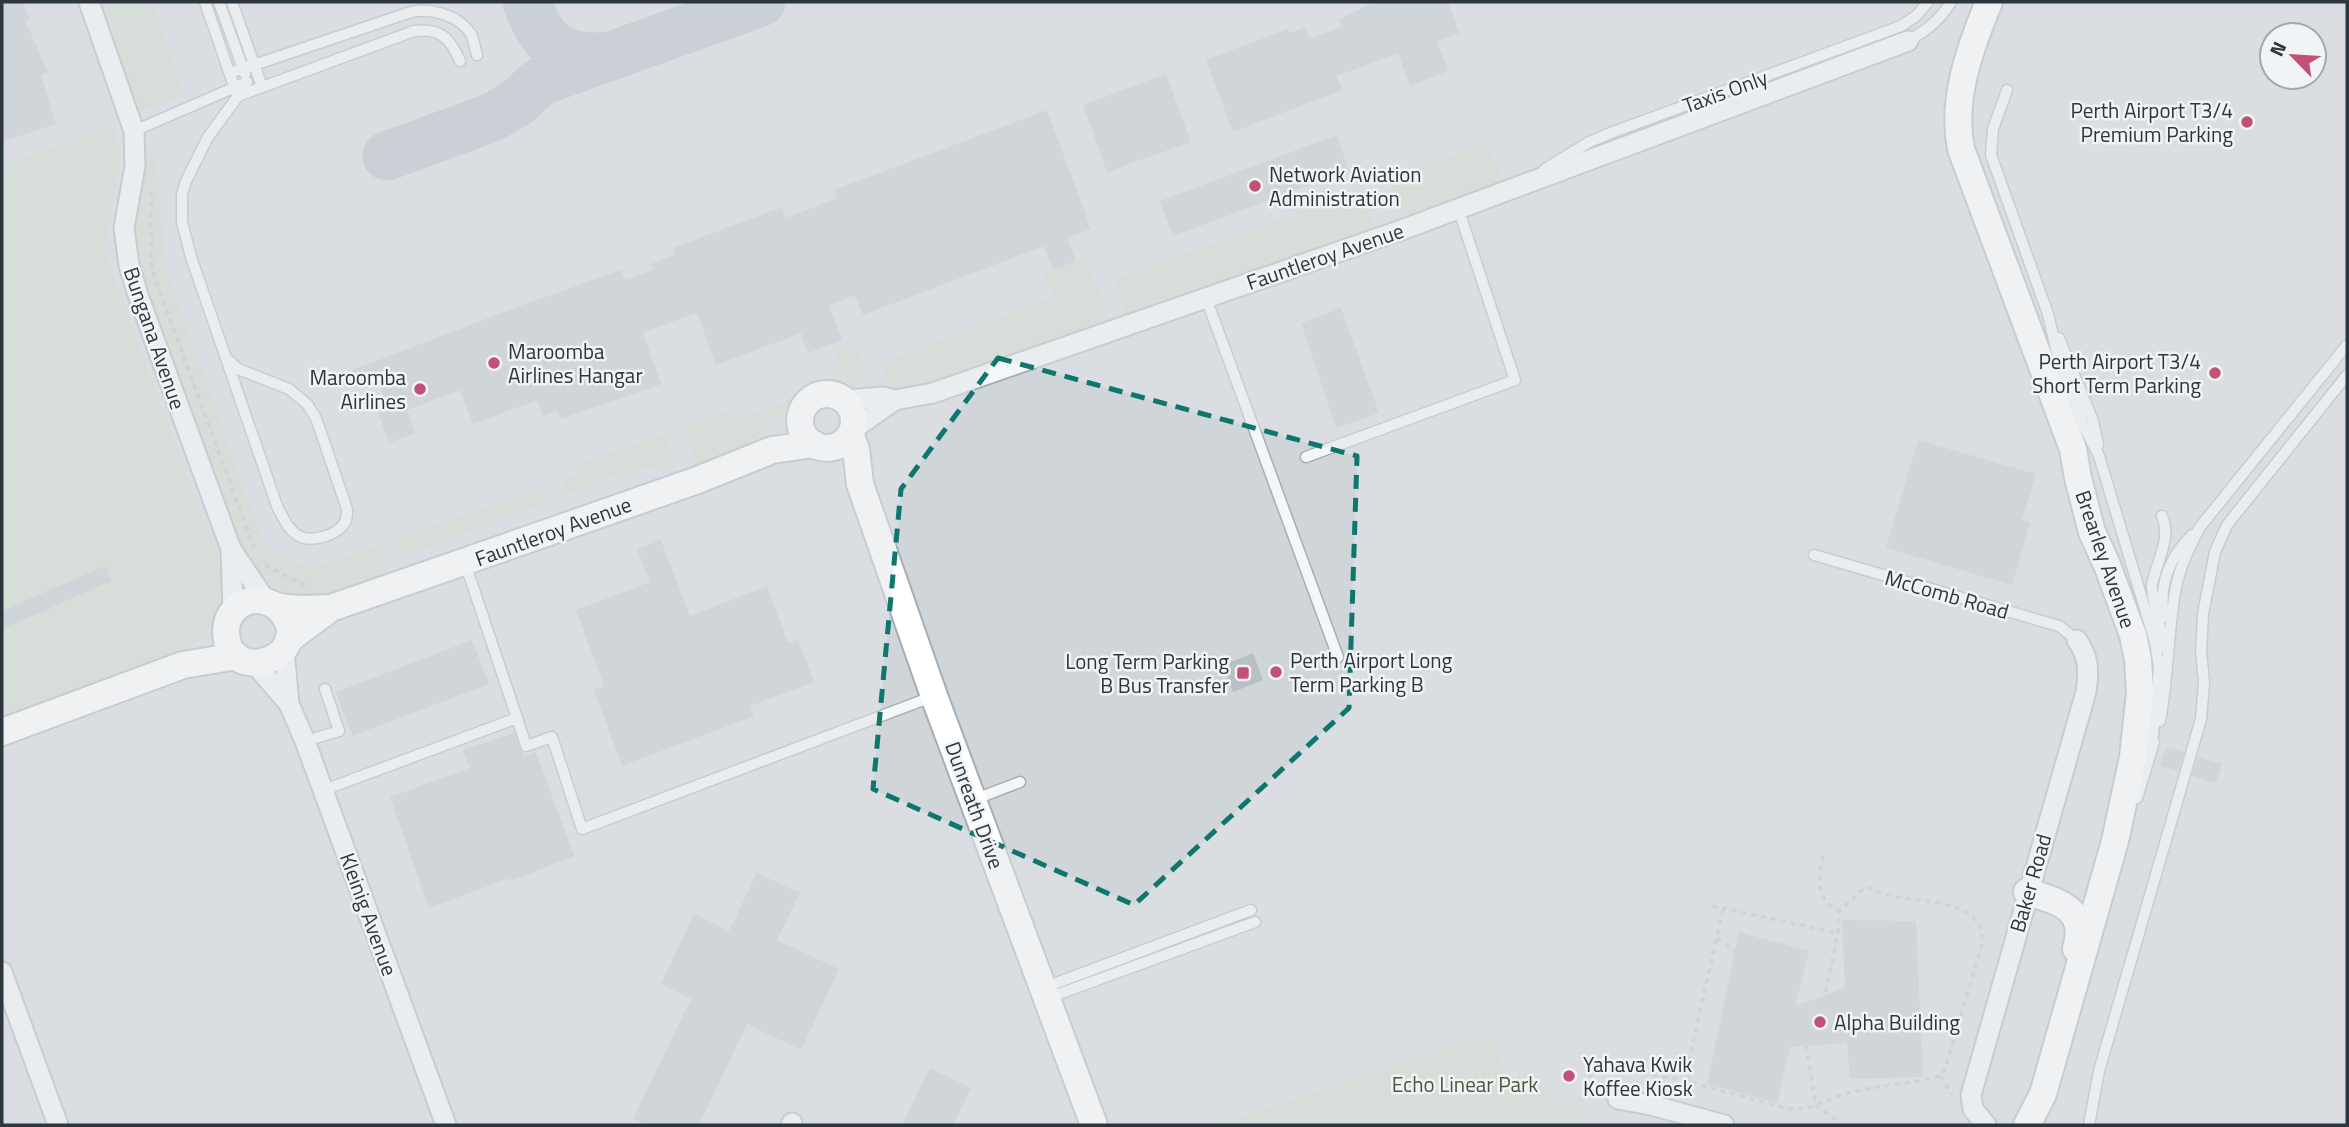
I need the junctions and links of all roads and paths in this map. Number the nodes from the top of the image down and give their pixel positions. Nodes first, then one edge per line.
1 (89, 2) edge
2 (205, 2) edge
3 (219, 2) edge
4 (232, 2) edge
5 (1928, 2) edge
6 (1951, 2) edge
7 (1989, 2) edge
8 (1908, 41) joint
9 (477, 55) dead end
10 (460, 61) dead end
11 (254, 65) junction
12 (243, 69) junction
13 (230, 73) junction
14 (249, 86) junction
15 (262, 87) junction
16 (2007, 90) dead end
17 (236, 92) junction
18 (134, 131) junction
19 (150, 180) dead end
20 (1521, 184) junction
21 (1458, 208) junction
22 (1206, 298) junction
23 (2347, 345) edge
24 (226, 358) junction
25 (2347, 374) edge
26 (895, 400) junction
27 (846, 401) junction
28 (800, 419) junction
29 (851, 433) junction
30 (819, 446) junction
31 (772, 450) junction
32 (1306, 457) dead end
33 (860, 484) junction
34 (2162, 516) dead end
35 (231, 549) junction
36 (254, 549) dead end
37 (1814, 555) dead end
38 (259, 562) dead end
39 (466, 563) junction
40 (311, 588) dead end
41 (272, 604) junction
42 (331, 608) junction
43 (230, 619) junction
44 (2077, 639) joint
45 (286, 645) junction
46 (2167, 656) junction
47 (1338, 657) dead end
48 (246, 660) junction
49 (183, 666) junction
50 (325, 689) dead end
51 (934, 696) junction
52 (289, 704) junction
53 (517, 718) junction
54 (2, 732) edge
55 (305, 741) junction
56 (2152, 747) junction
57 (1020, 782) dead end
58 (324, 790) junction
59 (973, 800) junction
60 (2115, 841) junction
61 (1823, 856) dead end
62 (2027, 892) junction
63 (1712, 906) dead end
64 (1723, 909) junction
65 (1251, 910) dead end
66 (1839, 911) junction
67 (1255, 922) dead end
68 (1838, 933) junction
69 (1717, 937) junction
70 (1735, 951) dead end
71 (2, 972) edge
72 (1045, 993) junction
73 (1825, 995) dead end
74 (2067, 1012) junction
75 (1806, 1046) dead end
76 (1588, 1077) dead end
77 (1689, 1082) junction
78 (1618, 1099) dead end
79 (1816, 1106) junction
80 (58, 1125) edge
81 (446, 1125) edge
82 (1094, 1125) edge
83 (1724, 1125) edge
84 (1836, 1125) edge
85 (1986, 1125) edge
86 (2027, 1125) edge
87 (2089, 1125) edge

1 - 18 street, Bungana Avenue
2 - 13 lane
3 - 12 lane
4 - 11 lane
5 - 20 lane, Taxis Only
6 - 8 lane
7 - 60 main road, Brearley Avenue
8 - 20 street, Fauntleroy Avenue
9 - 11 lane
10 - 15 lane
11 - 12 lane
11 - 15 lane
12 - 13 lane
12 - 14 lane
13 - 17 lane
14 - 15 lane
14 - 17 lane
16 - 56 lane
17 - 18 lane
17 - 24 lane
18 - 35 street, Bungana Avenue
19 - 36 path
20 - 21 street, Fauntleroy Avenue
21 - 22 street, Fauntleroy Avenue
21 - 32 lane
22 - 26 street, Fauntleroy Avenue
22 - 47 lane
23 - 46 lane
24 - 24 lane
25 - 87 lane
26 - 27 street, Fauntleroy Avenue
26 - 29 street, Fauntleroy Avenue
27 - 28 main road
27 - 29 main road
28 - 30 main road
28 - 31 main road, Fauntleroy Avenue
29 - 30 main road
29 - 33 main road, Dunreath Drive
30 - 31 main road, Fauntleroy Avenue
30 - 33 main road, Dunreath Drive
31 - 39 main road, Fauntleroy Avenue
33 - 51 main road, Dunreath Drive
34 - 46 lane
35 - 41 street, Bungana Avenue
35 - 43 street, Bungana Avenue
37 - 44 lane, McComb Road
38 - 40 path
39 - 42 main road, Fauntleroy Avenue
39 - 53 lane
41 - 42 main road, Fauntleroy Avenue
41 - 43 main road
41 - 45 main road
42 - 45 main road, Fauntleroy Avenue
43 - 48 main road
43 - 49 main road
44 - 62 street, Baker Road
45 - 48 main road
45 - 52 street, Kleinig Avenue
46 - 56 lane
48 - 49 main road
48 - 52 street, Kleinig Avenue
49 - 54 main road
50 - 55 lane
51 - 53 lane
51 - 59 main road, Dunreath Drive
52 - 55 street, Kleinig Avenue
53 - 58 lane
55 - 58 street, Kleinig Avenue
56 - 60 lane
57 - 59 lane
58 - 81 street, Kleinig Avenue
59 - 72 main road, Dunreath Drive
60 - 74 main road, Brearley Avenue
61 - 66 path
62 - 74 main road
62 - 85 street, Baker Road
63 - 64 path
64 - 68 path
64 - 69 path
65 - 72 lane
66 - 68 path
66 - 79 path
67 - 72 lane
68 - 73 path
69 - 70 path
69 - 77 path
71 - 80 street
72 - 82 main road, Dunreath Drive
74 - 86 main road, Brearley Avenue
75 - 79 path
76 - 77 path
77 - 79 path
78 - 83 street
79 - 84 path

